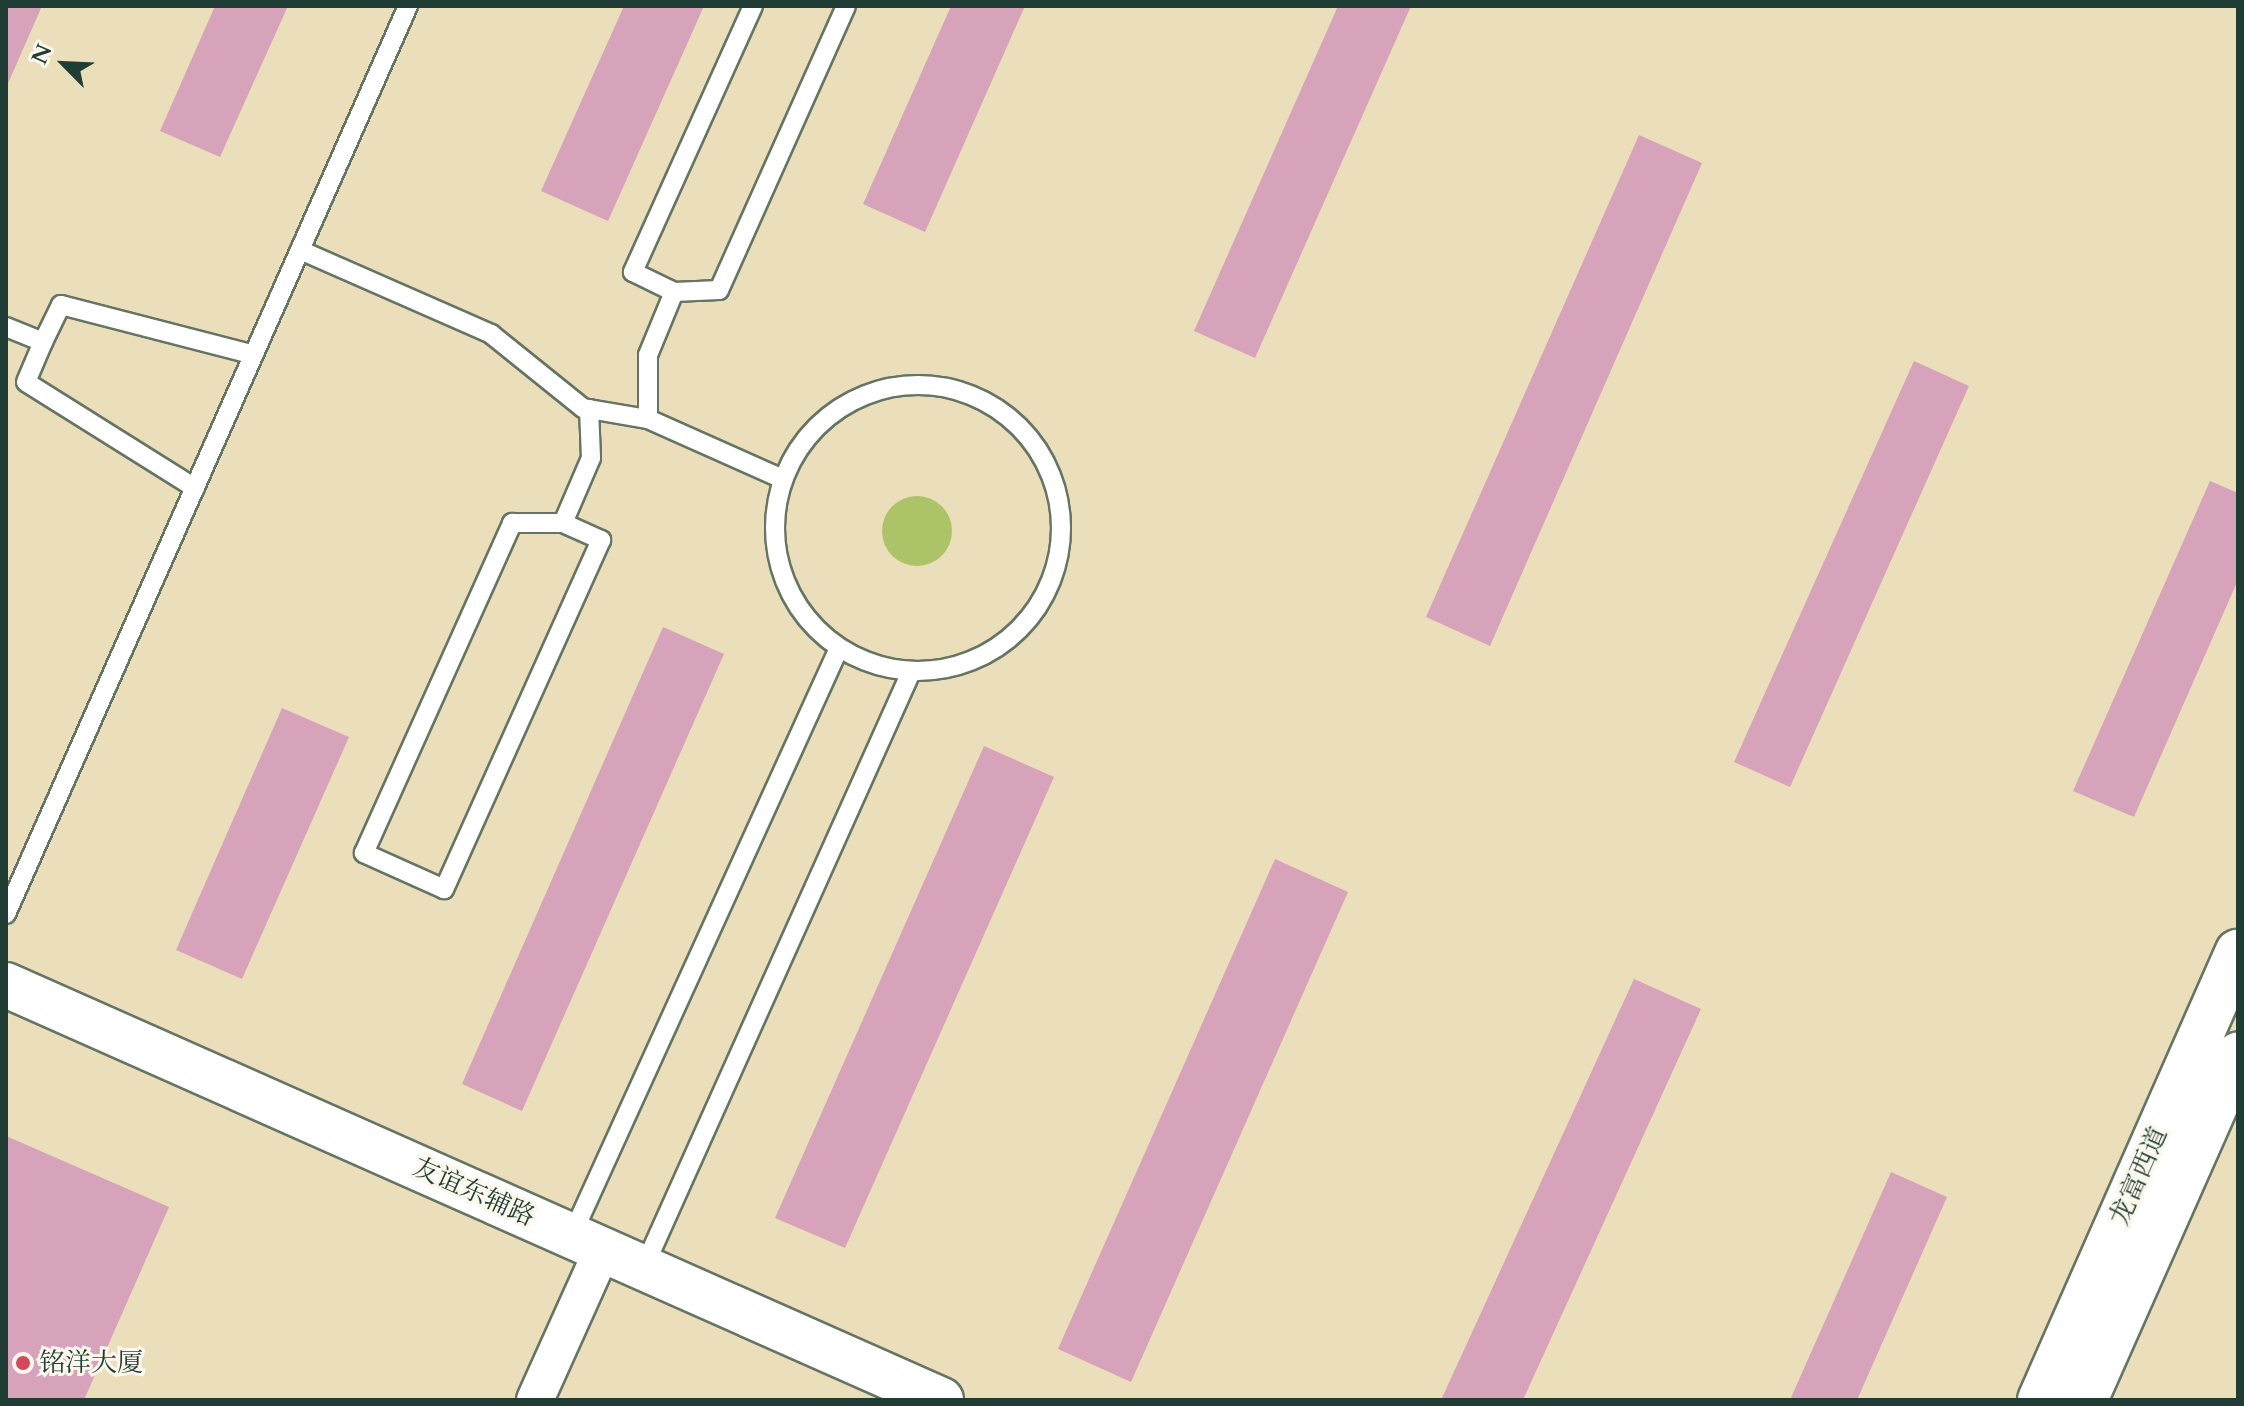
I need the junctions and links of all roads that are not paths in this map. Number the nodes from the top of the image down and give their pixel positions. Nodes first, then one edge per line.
1 (408, 6) edge
2 (753, 6) edge
3 (846, 6) edge
4 (300, 250) junction
5 (674, 292) junction
6 (6, 327) edge
7 (43, 342) junction
8 (254, 355) junction
9 (589, 409) junction
10 (648, 419) junction
11 (783, 479) junction
12 (195, 488) junction
13 (563, 523) junction
14 (839, 648) junction
15 (911, 672) junction
16 (6, 914) edge
17 (2238, 952) edge
18 (6, 985) edge
19 (2238, 1054) edge
20 (588, 1242) junction
21 (644, 1267) junction
22 (535, 1400) edge
23 (941, 1400) edge
24 (2040, 1400) edge
25 (2085, 1400) edge

1 - 4 lane
2 - 5 lane
3 - 5 lane
4 - 8 lane
4 - 9 lane
5 - 10 lane
6 - 7 lane
7 - 8 lane
7 - 12 lane
8 - 12 lane
9 - 10 lane
9 - 13 lane
10 - 11 lane
11 - 14 lane
11 - 15 lane
12 - 16 lane
13 - 13 lane
14 - 15 lane
14 - 20 lane
15 - 21 lane
17 - 24 street, 龙富西道
18 - 20 street, 友谊东辅路
19 - 25 street, 龙富西道
20 - 21 street, 友谊东辅路
20 - 22 street
21 - 23 street, 友谊东辅路

